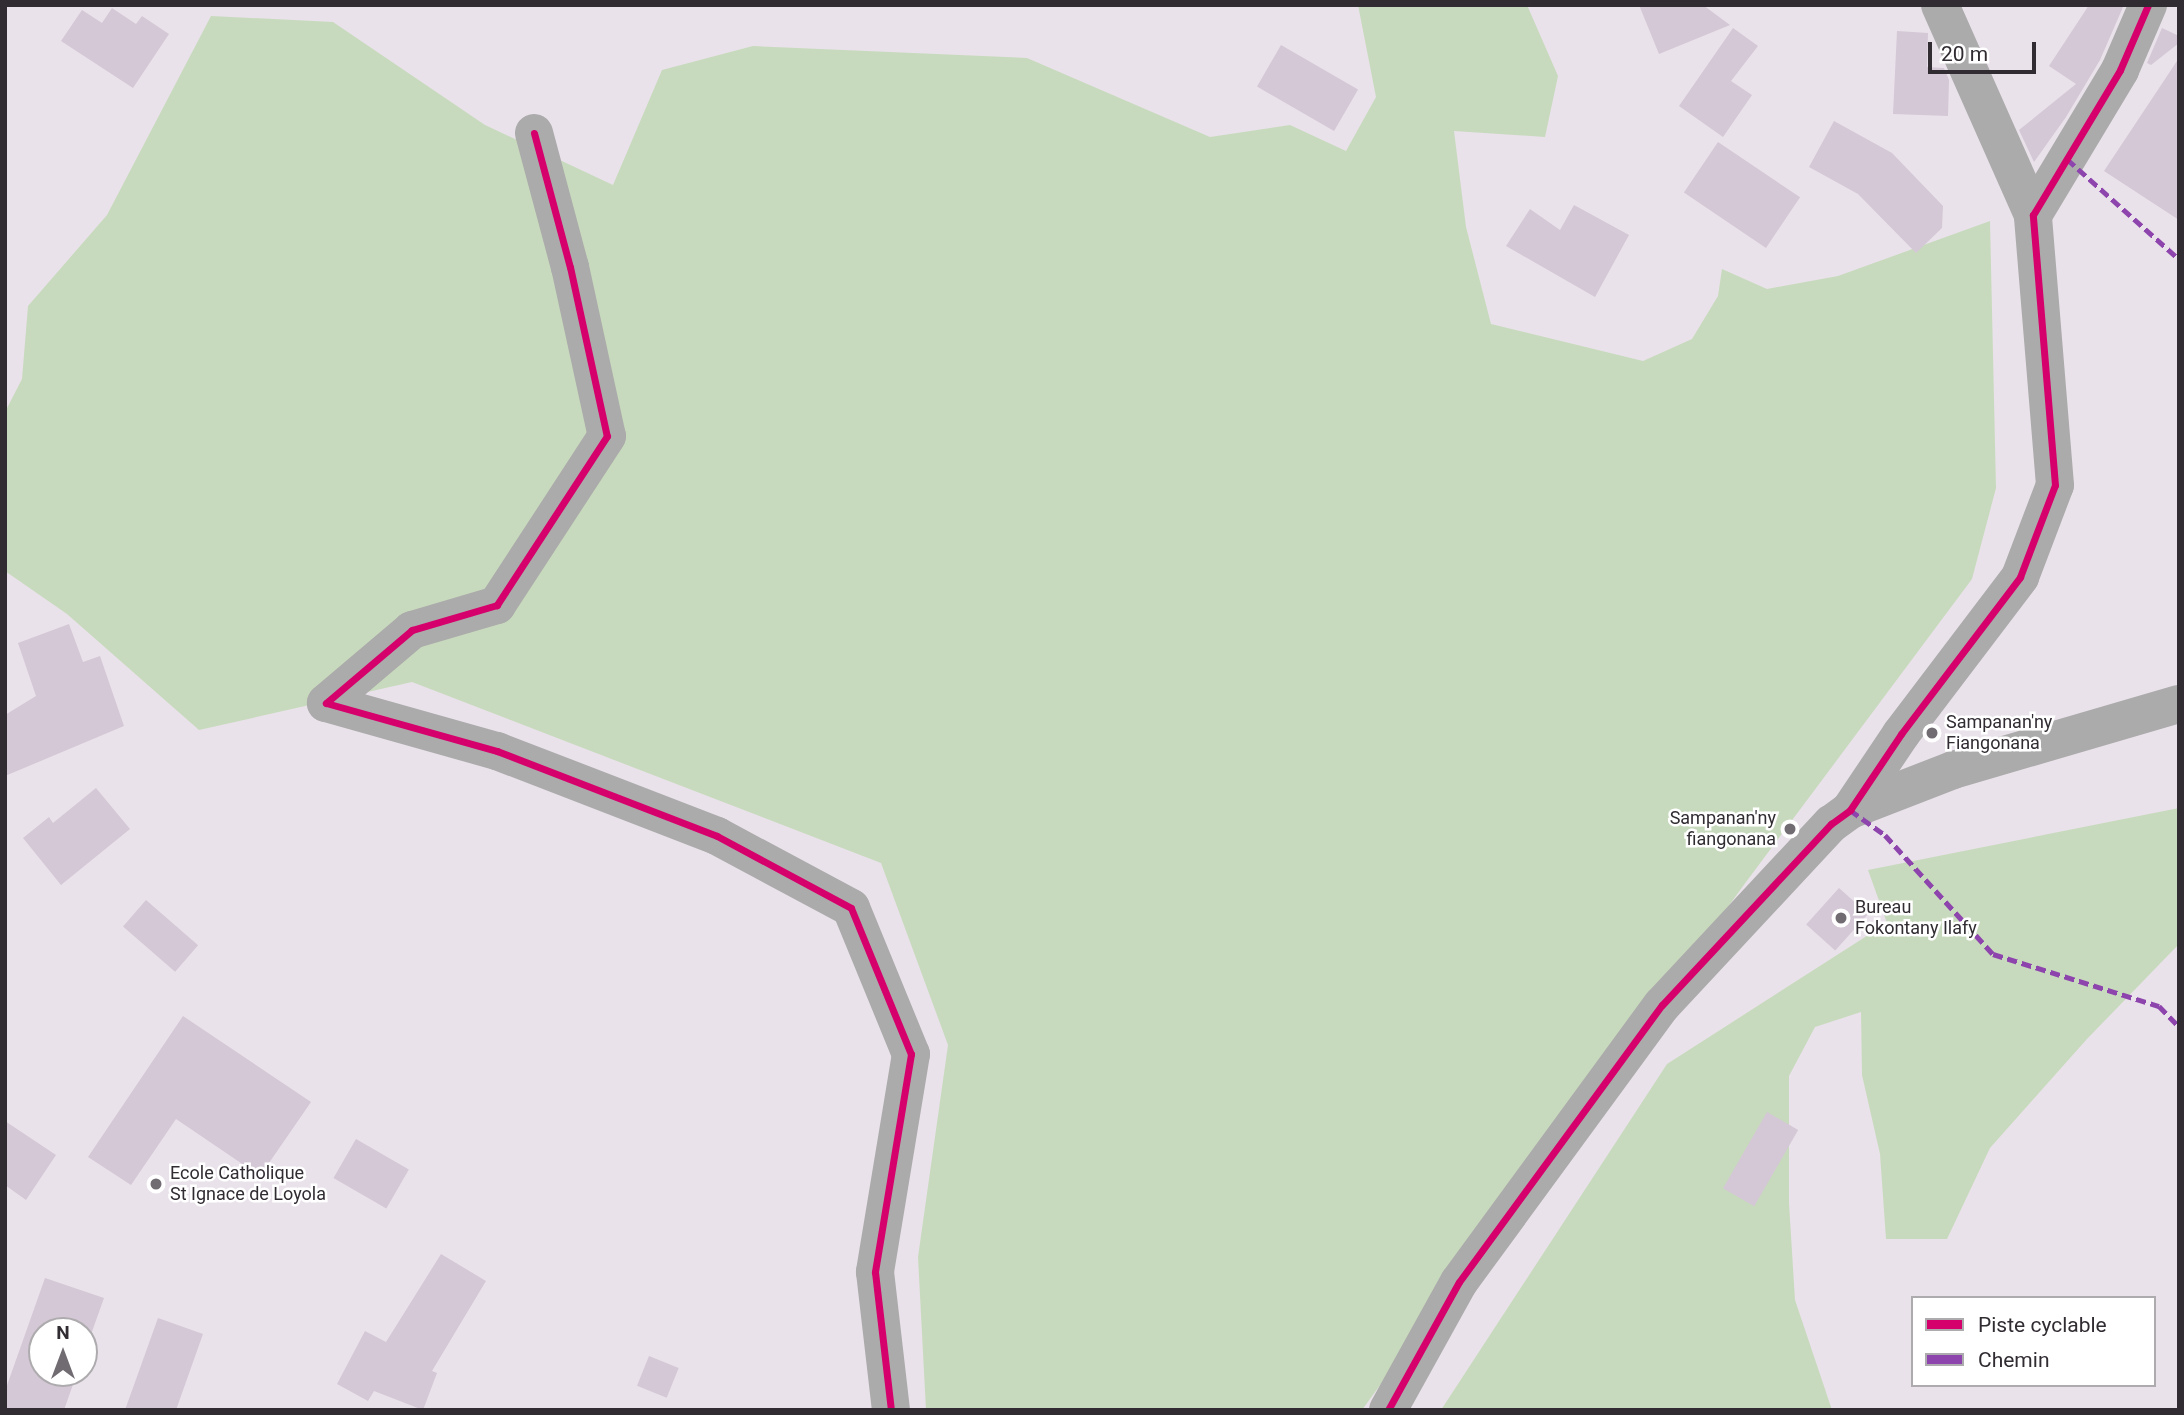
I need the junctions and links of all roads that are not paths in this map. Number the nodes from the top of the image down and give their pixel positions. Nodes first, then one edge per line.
1 (1940, 5) edge
2 (2148, 5) edge
3 (534, 133) dead end
4 (2034, 215) junction
5 (2179, 704) edge
6 (1850, 810) junction
7 (891, 1410) edge
8 (1388, 1410) edge

1 - 4 street
2 - 4 street
3 - 7 street
4 - 6 street
5 - 6 street
6 - 8 street

